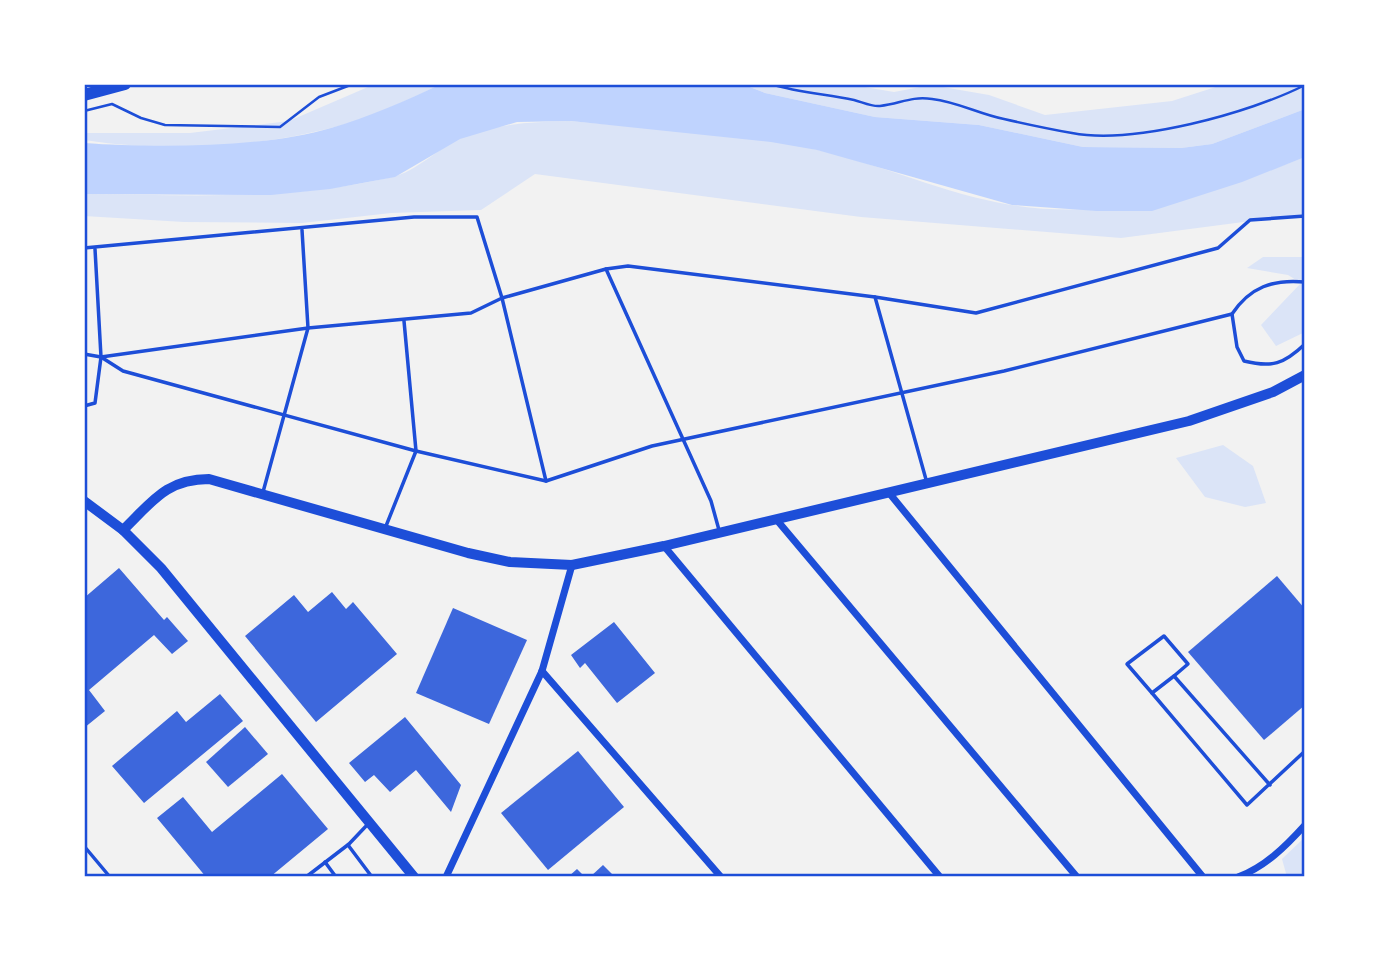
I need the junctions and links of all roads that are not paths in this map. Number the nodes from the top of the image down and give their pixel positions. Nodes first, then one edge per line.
1 (125, 84) edge
2 (84, 94) edge
3 (1305, 216) edge
4 (302, 230) junction
5 (84, 248) edge
6 (95, 249) junction
7 (606, 269) junction
8 (1305, 282) edge
9 (502, 298) junction
10 (875, 298) junction
11 (1231, 314) junction
12 (404, 321) junction
13 (308, 328) junction
14 (1305, 344) edge
15 (84, 354) edge
16 (101, 357) junction
17 (1305, 375) edge
18 (901, 393) junction
19 (84, 406) edge
20 (285, 413) junction
21 (682, 439) junction
22 (416, 452) junction
23 (546, 481) junction
24 (928, 485) junction
25 (262, 494) junction
26 (890, 494) junction
27 (84, 501) edge
28 (775, 518) junction
29 (385, 529) junction
30 (123, 530) junction
31 (720, 532) junction
32 (664, 546) junction
33 (572, 565) junction
34 (542, 671) junction
35 (1174, 676) junction
36 (1152, 693) junction
37 (1305, 751) edge
38 (1270, 785) junction
39 (369, 823) junction
40 (1305, 825) edge
41 (348, 845) junction
42 (84, 846) edge
43 (325, 862) junction
44 (110, 877) edge
45 (306, 877) edge
46 (336, 877) edge
47 (372, 877) edge
48 (414, 877) edge
49 (446, 877) edge
50 (721, 877) edge
51 (940, 877) edge
52 (1077, 877) edge
53 (1203, 877) edge
54 (1238, 877) edge

1 - 2 main road
3 - 10 lane
4 - 6 lane
4 - 9 lane
4 - 13 lane
5 - 6 lane
6 - 16 lane
7 - 9 lane
7 - 10 lane
7 - 21 lane
8 - 11 lane
9 - 12 lane
9 - 23 lane
10 - 18 lane
11 - 14 lane
11 - 18 lane
12 - 13 lane
12 - 22 lane
13 - 16 lane
13 - 20 lane
15 - 16 lane
16 - 19 lane
16 - 20 lane
17 - 24 street
18 - 21 lane
18 - 24 lane
20 - 22 lane
20 - 25 lane
21 - 23 lane
21 - 31 lane
22 - 23 lane
22 - 29 lane
24 - 26 street
25 - 29 street
25 - 30 street
26 - 28 street
26 - 53 street
27 - 30 main road
28 - 31 street
28 - 52 street
29 - 33 street
30 - 39 main road
31 - 32 street
32 - 33 street
32 - 51 street
33 - 34 street
34 - 49 street
34 - 50 street
35 - 36 lane
35 - 36 lane
35 - 38 lane
36 - 38 lane
37 - 38 lane
39 - 41 lane
39 - 48 main road
40 - 54 street
41 - 43 lane
41 - 47 lane
42 - 44 lane
43 - 45 lane
43 - 46 lane

